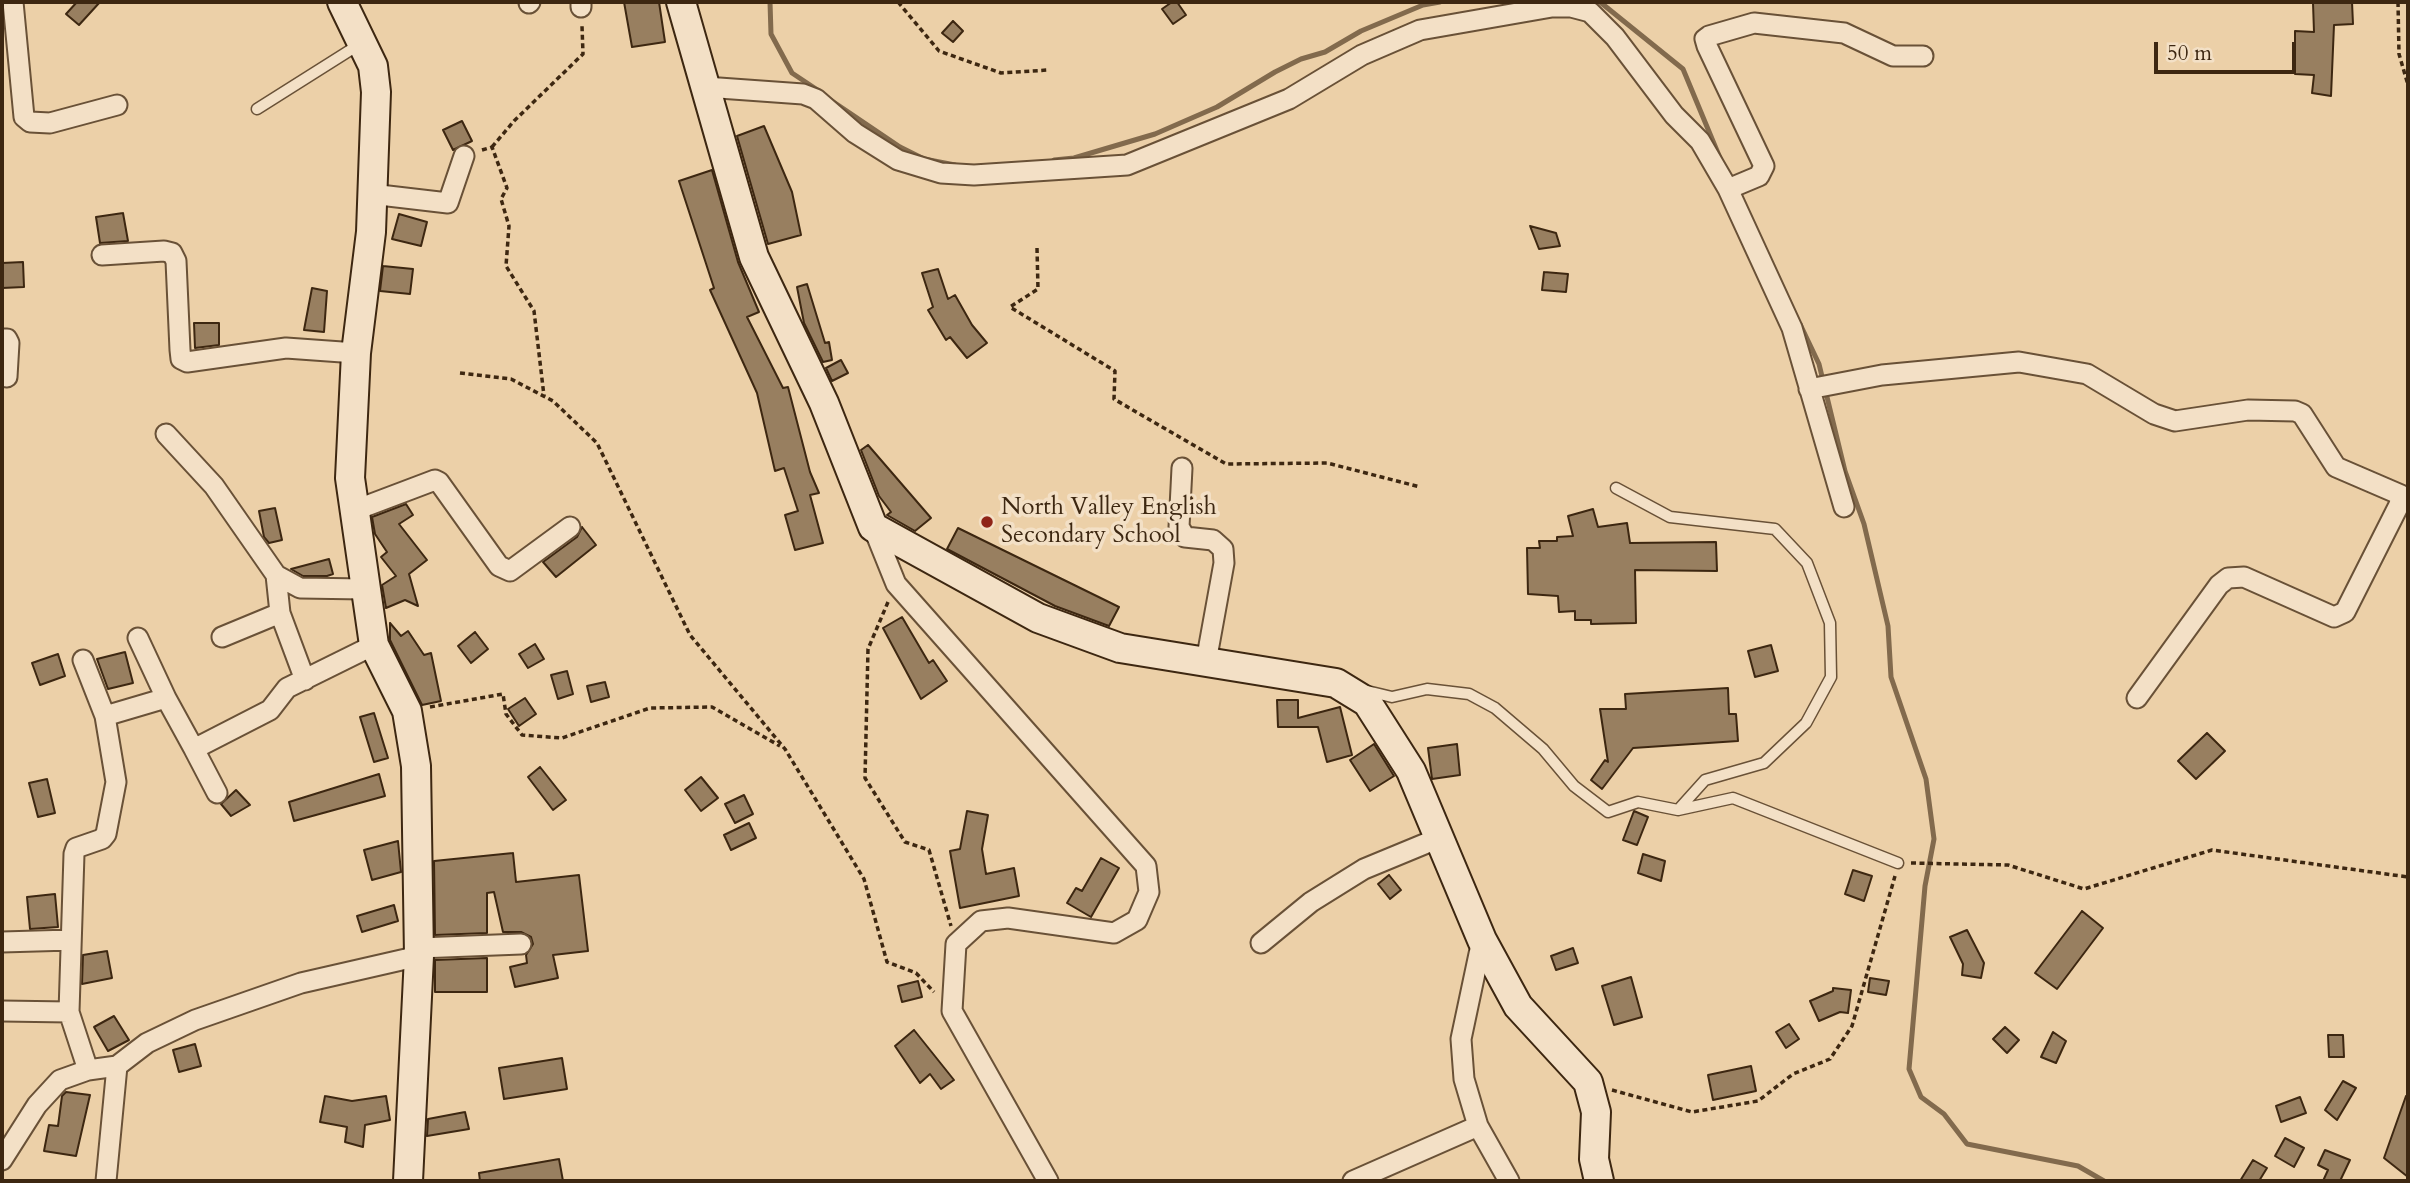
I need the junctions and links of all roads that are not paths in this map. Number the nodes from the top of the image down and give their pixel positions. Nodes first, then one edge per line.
1 (13, 2) edge
2 (342, 2) edge
3 (681, 2) edge
4 (363, 42) junction
5 (1923, 56) dead end
6 (705, 87) junction
7 (117, 105) dead end
8 (257, 109) dead end
9 (464, 156) road end
10 (1728, 189) junction
11 (370, 194) junction
12 (102, 255) dead end
13 (2, 339) edge
14 (356, 352) junction
15 (7, 377) dead end
16 (1809, 389) junction
17 (166, 434) dead end
18 (1182, 468) dead end
19 (1616, 488) dead end
20 (1844, 507) dead end
21 (353, 511) junction
22 (569, 527) dead end
23 (873, 527) junction
24 (276, 575) junction
25 (364, 589) junction
26 (280, 613) junction
27 (222, 636) dead end
28 (138, 638) dead end
29 (374, 645) junction
30 (83, 660) dead end
31 (1206, 662) junction
32 (305, 680) junction
33 (1336, 683) junction
34 (166, 698) junction
35 (2137, 698) dead end
36 (105, 716) junction
37 (194, 749) junction
38 (217, 793) dead end
39 (1678, 810) junction
40 (1439, 838) junction
41 (1898, 863) road end
42 (71, 940) junction
43 (1482, 940) junction
44 (2, 942) edge
45 (1261, 943) dead end
46 (521, 944) dead end
47 (419, 952) junction
48 (2, 1011) edge
49 (69, 1012) junction
50 (117, 1066) junction
51 (88, 1070) junction
52 (1478, 1126) junction
53 (9, 1134) edge
54 (2, 1160) edge
55 (106, 1181) edge
56 (408, 1181) edge
57 (1048, 1181) edge
58 (1353, 1181) edge
59 (1509, 1181) edge
60 (1599, 1181) edge

1 - 7 street
2 - 4 street
3 - 6 street
4 - 8 lane
4 - 11 street
5 - 10 street
6 - 10 street
6 - 23 street
9 - 11 street
10 - 16 street
11 - 14 street
12 - 14 street
13 - 15 street
14 - 21 street
16 - 20 street
16 - 35 street
17 - 24 street
18 - 31 street
19 - 39 lane
21 - 22 street
21 - 25 street
23 - 31 street
23 - 57 street
24 - 25 street
24 - 26 street
25 - 29 street
26 - 27 street
26 - 32 street
28 - 34 street
29 - 32 street
29 - 47 street
30 - 36 street
31 - 33 street
32 - 37 street
33 - 39 lane
33 - 40 street
34 - 36 street
34 - 37 street
36 - 42 street
37 - 38 street
39 - 41 lane
40 - 43 street
40 - 45 street
42 - 44 street
42 - 49 street
43 - 52 street
43 - 60 street
46 - 47 street
47 - 50 street
47 - 56 street
48 - 49 street
49 - 51 street
50 - 51 street
50 - 55 street
51 - 53 street
52 - 58 street
52 - 59 street
53 - 54 street

